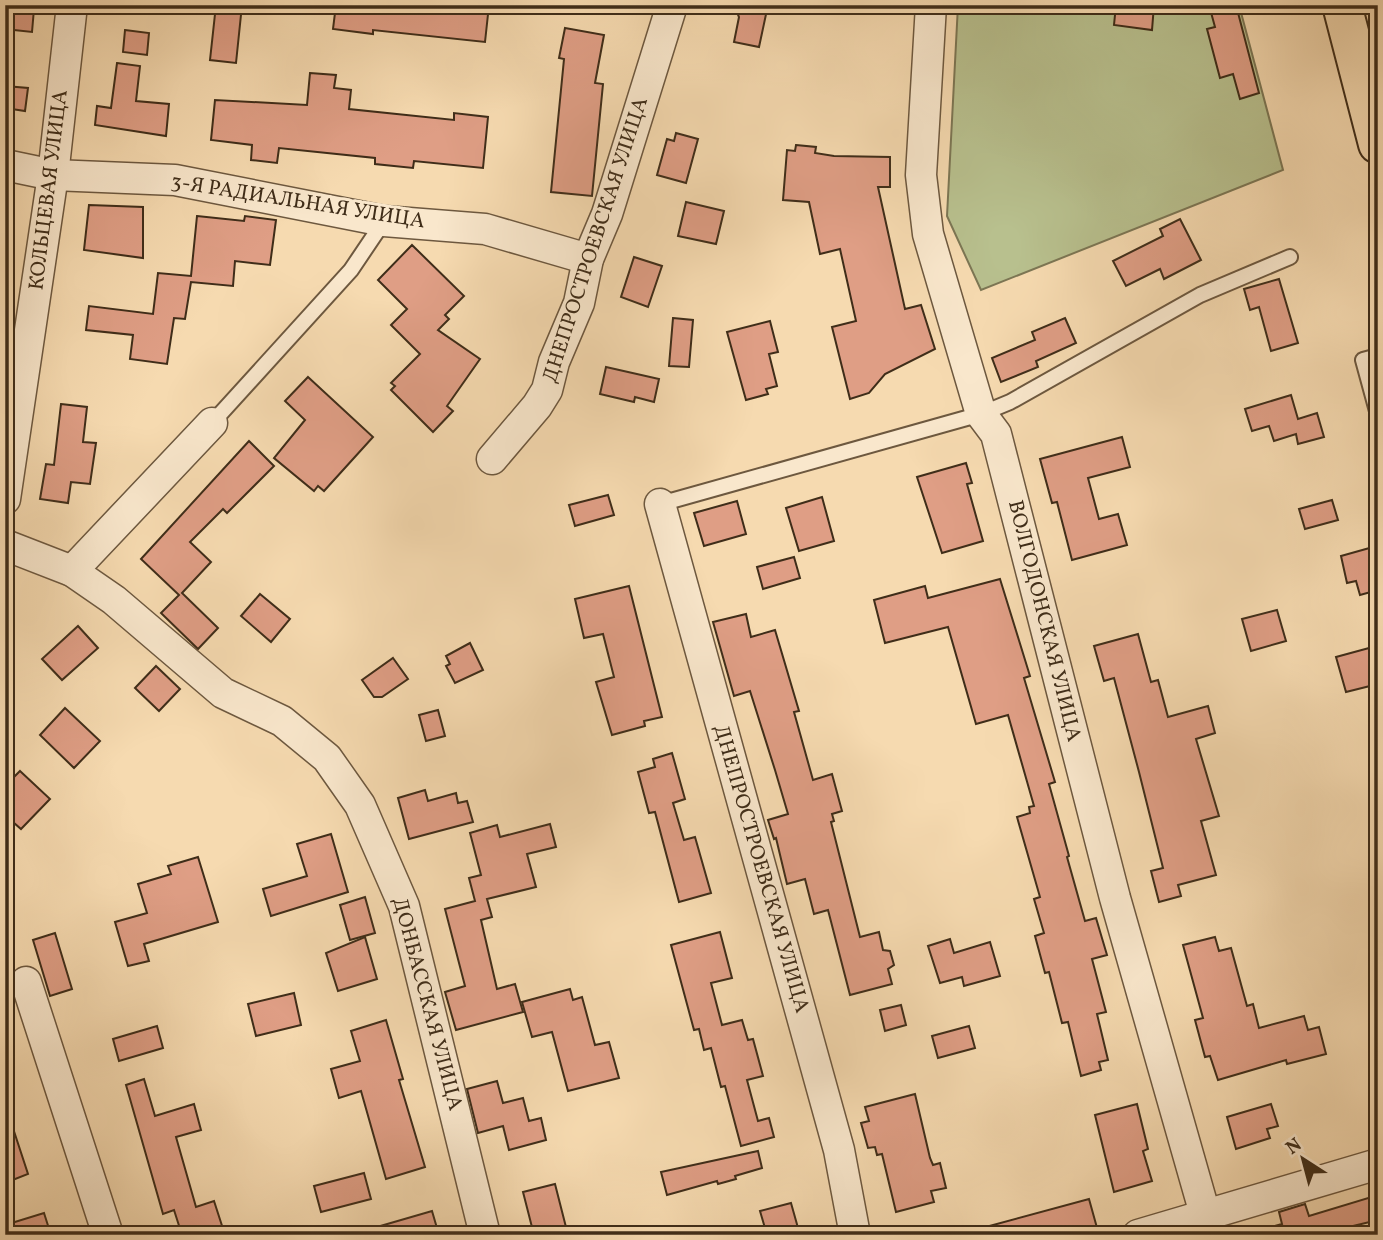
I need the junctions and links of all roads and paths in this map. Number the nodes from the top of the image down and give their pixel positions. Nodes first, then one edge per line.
1 (72, 5) edge
2 (672, 5) edge
3 (931, 5) edge
4 (1342, 5) edge
5 (1365, 5) edge
6 (1378, 53) edge
7 (1378, 144) edge
8 (5, 164) edge
9 (53, 175) junction
10 (384, 220) junction
11 (1290, 257) dead end
12 (588, 259) junction
13 (1378, 356) edge
14 (981, 415) junction
15 (1378, 415) edge
16 (212, 423) joint
17 (492, 459) dead end
18 (5, 499) edge
19 (660, 504) joint
20 (5, 545) edge
21 (72, 571) junction
22 (26, 982) dead end
23 (1378, 1164) edge
24 (1209, 1225) edge
25 (108, 1235) edge
26 (485, 1235) edge
27 (855, 1235) edge
28 (1138, 1235) edge

1 - 9 street, КОЛЬЦЕВАЯ УЛИЦА
2 - 12 street, ДНЕПРОСТРОЕВСКАЯ УЛИЦА
3 - 14 street, ВОЛГОДОНСКАЯ УЛИЦА
4 - 7 main road
5 - 6 main road
8 - 9 street, 3-Я РАДИАЛЬНАЯ УЛИЦА
9 - 10 street, 3-Я РАДИАЛЬНАЯ УЛИЦА
9 - 18 street, КОЛЬЦЕВАЯ УЛИЦА
10 - 12 street, 3-Я РАДИАЛЬНАЯ УЛИЦА
10 - 16 lane
11 - 14 lane
12 - 17 street, ДНЕПРОСТРОЕВСКАЯ УЛИЦА
13 - 15 lane
14 - 19 lane
14 - 24 street, ВОЛГОДОНСКАЯ УЛИЦА
16 - 21 street
19 - 27 street, ДНЕПРОСТРОЕВСКАЯ УЛИЦА
20 - 21 street, ДОНБАССКАЯ УЛИЦА
21 - 26 street, ДОНБАССКАЯ УЛИЦА
22 - 25 street
23 - 24 street
24 - 28 street

